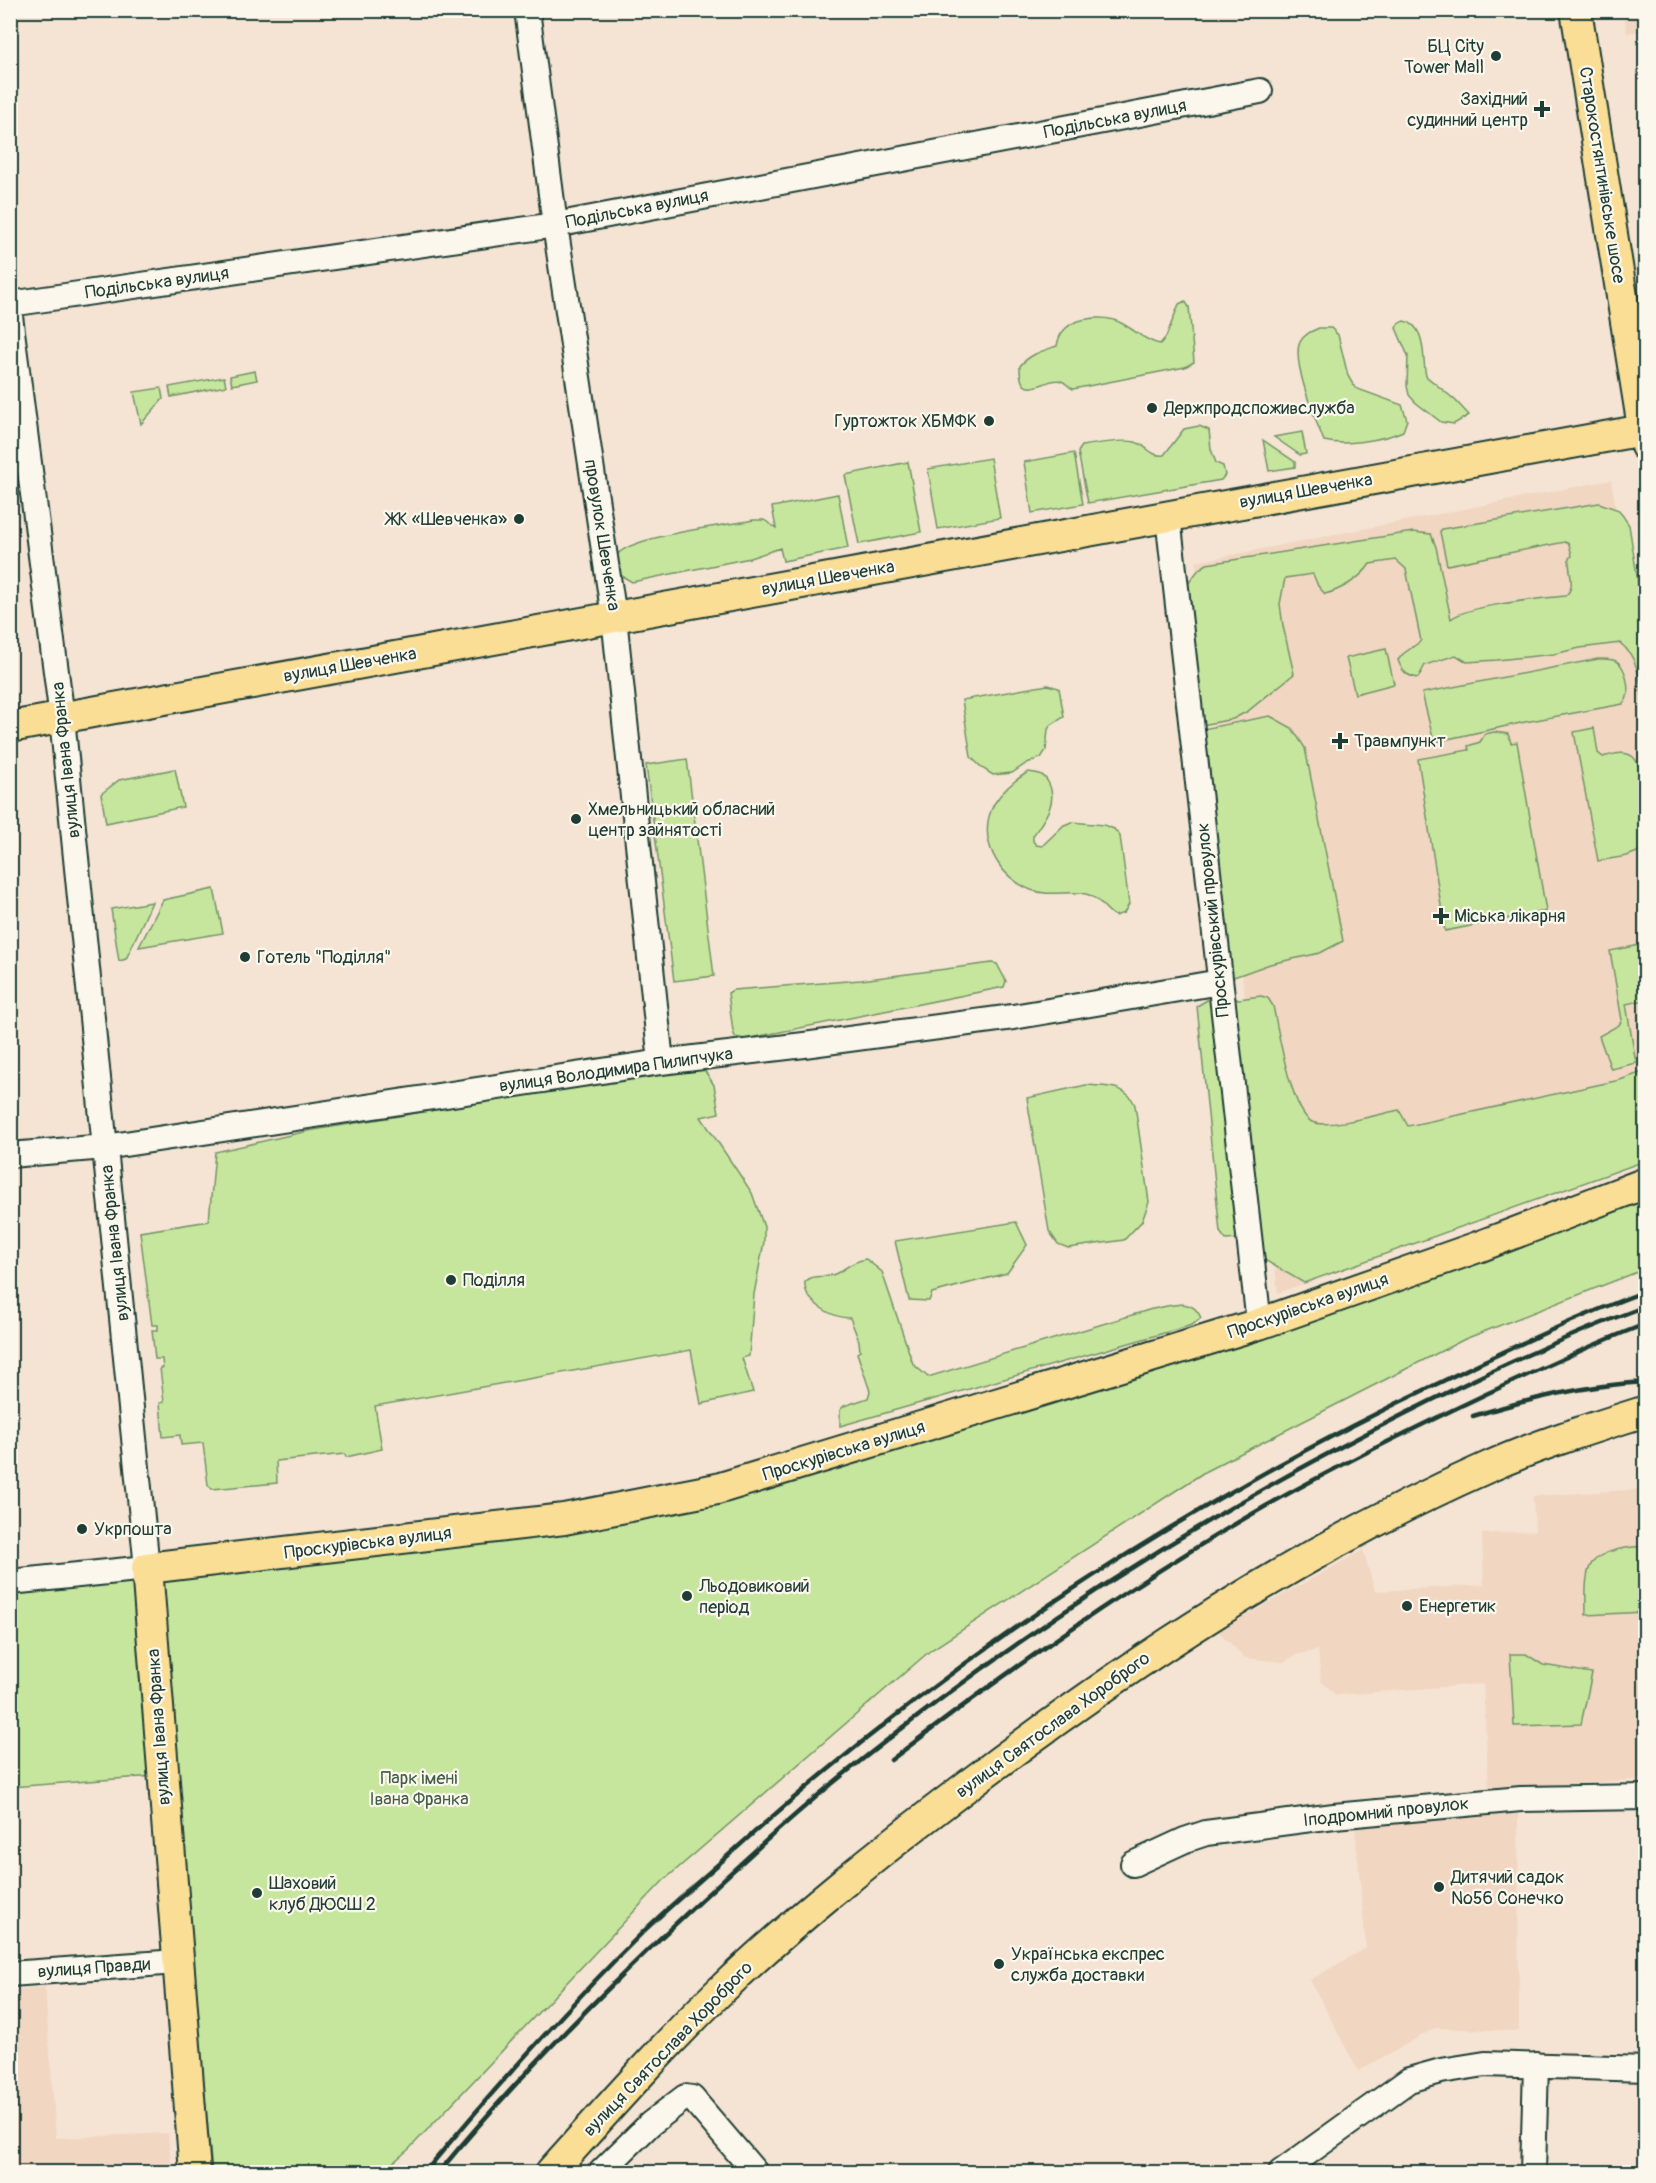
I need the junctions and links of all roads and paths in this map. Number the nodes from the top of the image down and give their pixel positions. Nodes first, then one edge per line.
1 (527, 10) edge
2 (1576, 10) edge
3 (1260, 92) dead end
4 (555, 225) junction
5 (10, 304) edge
6 (10, 316) edge
7 (1645, 435) edge
8 (1168, 517) junction
9 (614, 617) junction
10 (62, 718) junction
11 (10, 727) edge
12 (1220, 982) junction
13 (661, 1062) junction
14 (105, 1147) junction
15 (10, 1155) edge
16 (1646, 1183) edge
17 (1259, 1324) junction
18 (1646, 1411) edge
19 (147, 1568) junction
20 (10, 1581) edge
21 (1646, 1797) edge
22 (1133, 1863) dead end
23 (177, 1962) junction
24 (10, 1974) edge
25 (1536, 2065) junction
26 (1646, 2069) edge
27 (195, 2172) edge
28 (551, 2172) edge
29 (601, 2172) edge
30 (755, 2172) edge
31 (1281, 2172) edge
32 (1533, 2172) edge

1 - 4 street, провулок Шевченка
2 - 7 main road, Старокостянтинівське шосе
3 - 4 street, Подільська вулиця
4 - 5 street, Подільська вулиця
4 - 9 street, провулок Шевченка
6 - 10 street, вулиця Івана Франка
7 - 8 main road, вулиця Шевченка
8 - 9 main road, вулиця Шевченка
8 - 12 street, Проскурівський провулок
9 - 10 main road, вулиця Шевченка
9 - 13 street, провулок Шевченка
10 - 11 main road, вулиця Шевченка
10 - 14 street, вулиця Івана Франка
12 - 13 street, вулиця Володимира Пилипчука
12 - 17 street, Проскурівський провулок
13 - 14 street, вулиця Володимира Пилипчука
14 - 15 street, вулиця Володимира Пилипчука
14 - 19 street, вулиця Івана Франка
16 - 17 main road, Проскурівська вулиця
17 - 19 main road, Проскурівська вулиця
18 - 28 main road, вулиця Святослава Хороброго
19 - 20 street, Проскурівська вулиця
19 - 23 main road, вулиця Івана Франка
21 - 22 street, Іподромний провулок
23 - 24 street, вулиця Правди
23 - 27 main road, вулиця Івана Франка
25 - 26 street
25 - 31 street
25 - 32 street
29 - 30 street

